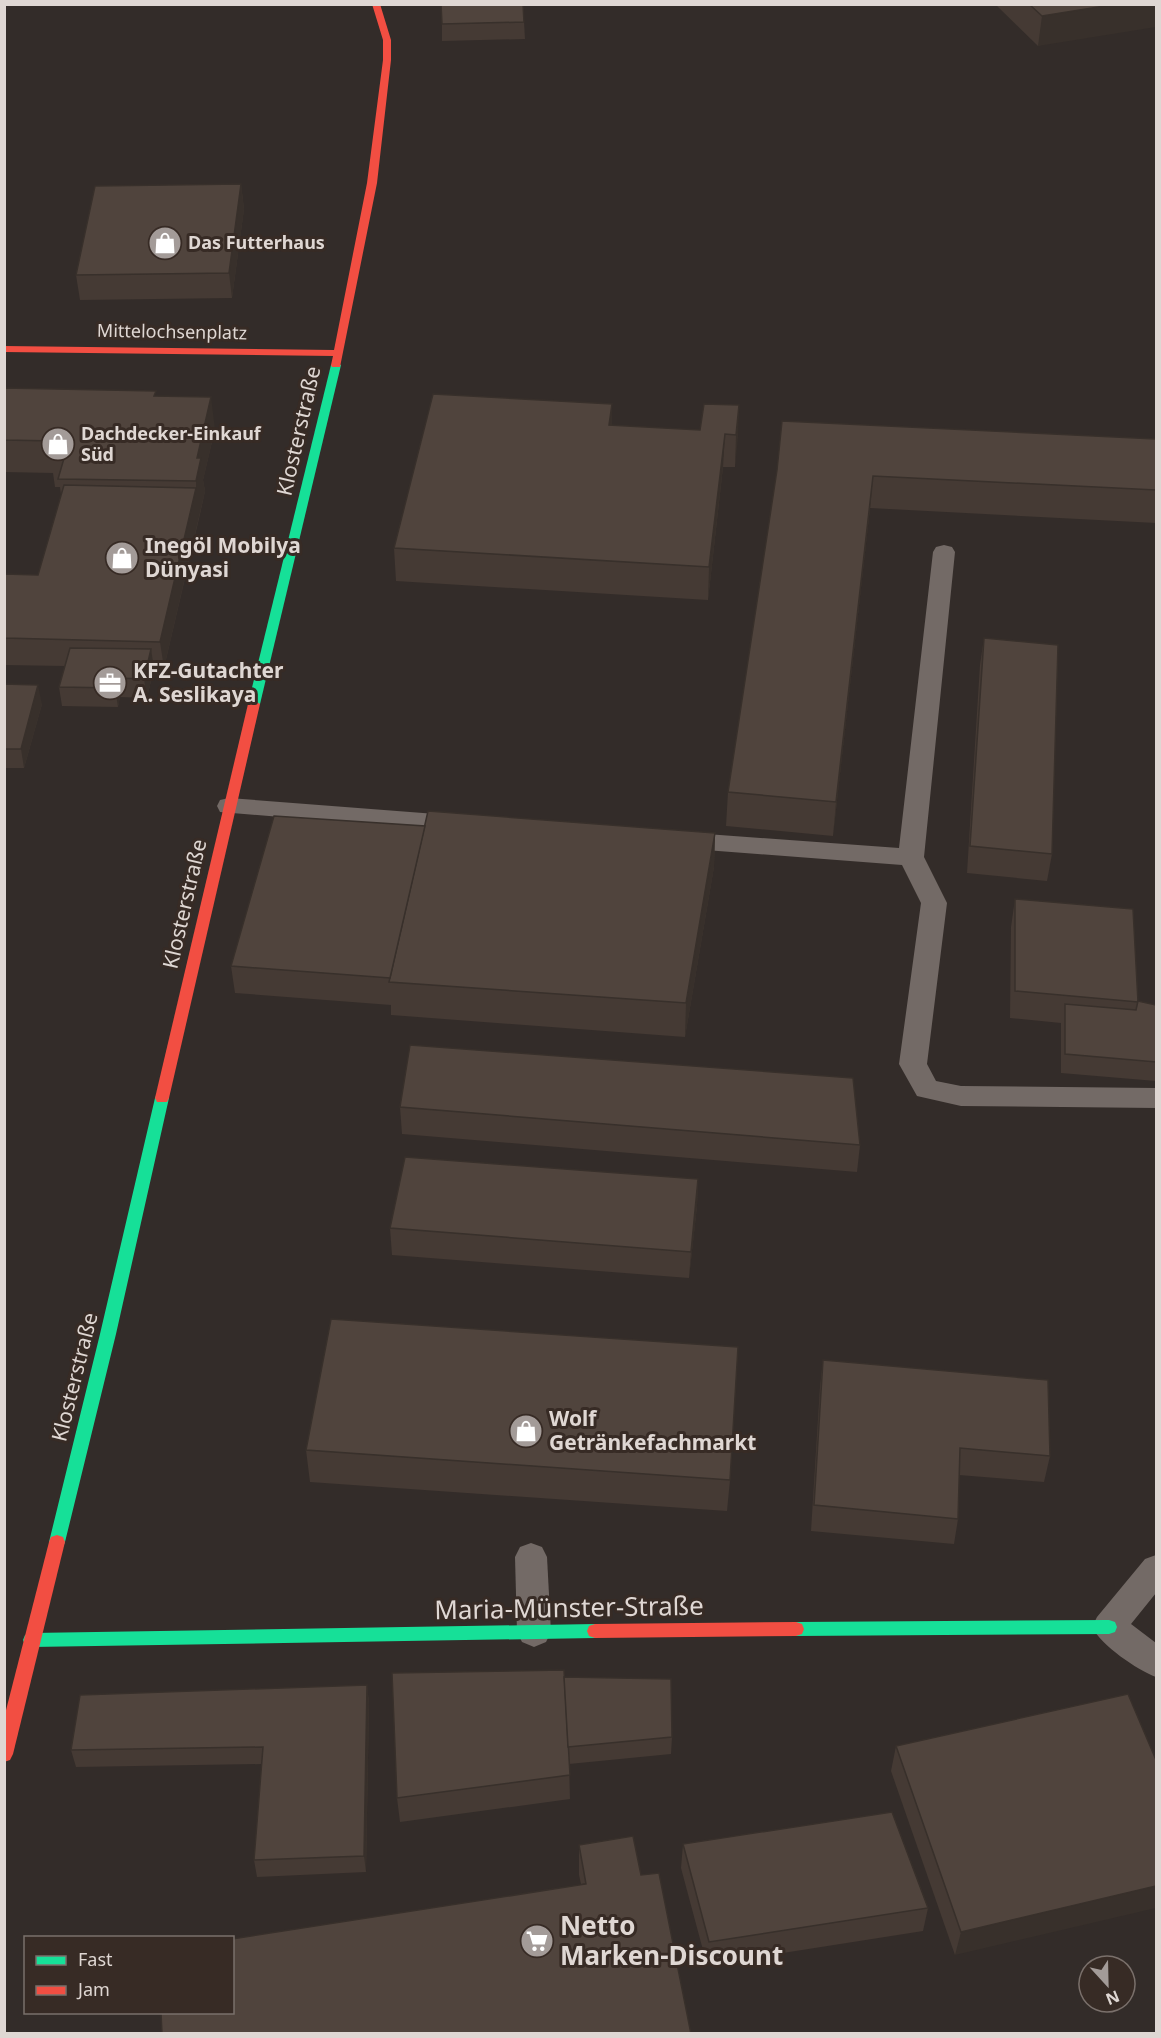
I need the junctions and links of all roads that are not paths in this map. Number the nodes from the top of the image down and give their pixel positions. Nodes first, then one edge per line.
1 (376, 4) edge
2 (370, 30) dead end
3 (387, 60) junction
4 (4, 349) edge
5 (339, 353) junction
6 (944, 552) dead end
7 (230, 806) junction
8 (481, 825) edge
9 (660, 838) edge
10 (912, 857) junction
11 (1156, 1098) edge
12 (531, 1557) dead end
13 (1153, 1579) edge
14 (1109, 1626) junction
15 (534, 1632) junction
16 (31, 1640) junction
17 (1156, 1662) edge
18 (4, 1754) edge

1 - 3 street, Klosterstraße
2 - 3 street
3 - 5 street, Klosterstraße
4 - 5 street, Mittelochsenplatz
5 - 7 street, Klosterstraße
6 - 10 lane
7 - 8 lane
7 - 16 street, Klosterstraße
9 - 10 lane
10 - 11 lane
12 - 15 lane
13 - 14 lane
14 - 15 street, Maria-Münster-Straße
14 - 17 lane
15 - 16 street, Maria-Münster-Straße
16 - 18 street, Klosterstraße

